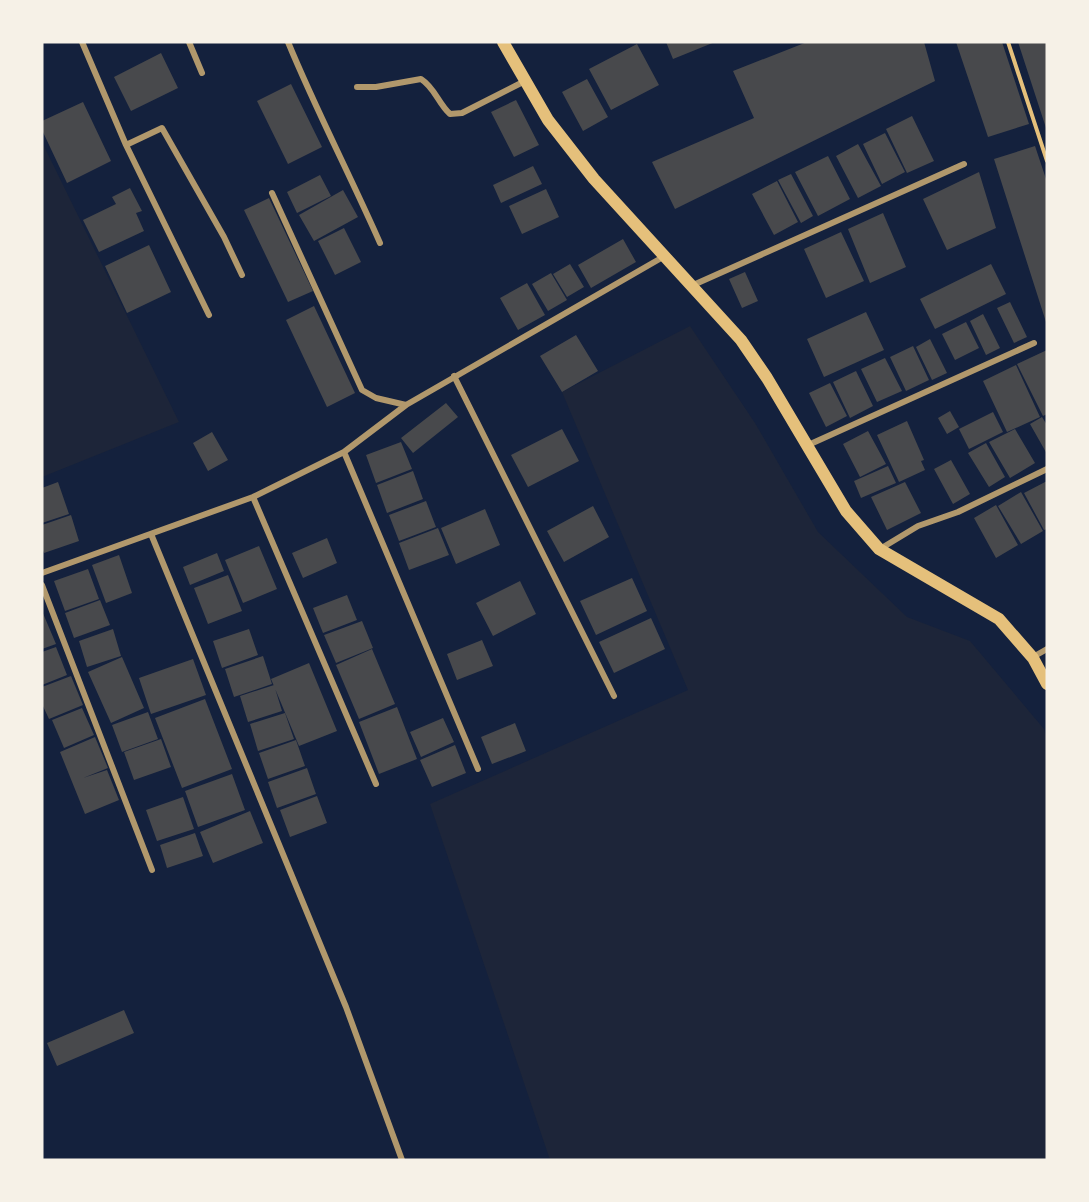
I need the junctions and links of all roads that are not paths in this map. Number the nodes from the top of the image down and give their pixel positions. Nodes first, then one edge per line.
1 (82, 42) edge
2 (189, 42) edge
3 (288, 42) edge
4 (503, 42) edge
5 (202, 73) dead end
6 (526, 81) junction
7 (357, 87) dead end
8 (126, 145) junction
9 (964, 164) dead end
10 (272, 193) dead end
11 (380, 243) dead end
12 (663, 257) junction
13 (242, 275) dead end
14 (691, 286) junction
15 (209, 315) dead end
16 (1034, 343) dead end
17 (454, 376) junction
18 (406, 405) junction
19 (806, 446) junction
20 (344, 452) junction
21 (1047, 469) edge
22 (253, 497) junction
23 (152, 534) junction
24 (879, 549) junction
25 (42, 573) edge
26 (42, 585) edge
27 (1047, 649) edge
28 (1032, 658) junction
29 (1047, 684) edge
30 (614, 696) dead end
31 (478, 769) dead end
32 (376, 784) dead end
33 (152, 870) dead end
34 (402, 1160) edge

1 - 8 street
2 - 5 street
3 - 11 street
4 - 6 main road
6 - 7 street
6 - 12 main road
8 - 13 street
8 - 15 street
9 - 14 street
10 - 18 street
12 - 14 main road
12 - 17 street
14 - 19 main road
16 - 19 street
17 - 18 street
17 - 30 street
18 - 20 street
19 - 24 main road
20 - 22 street
20 - 31 street
21 - 24 street
22 - 23 street
22 - 32 street
23 - 25 street
23 - 34 street
24 - 28 main road
26 - 33 street
27 - 28 street
28 - 29 main road

